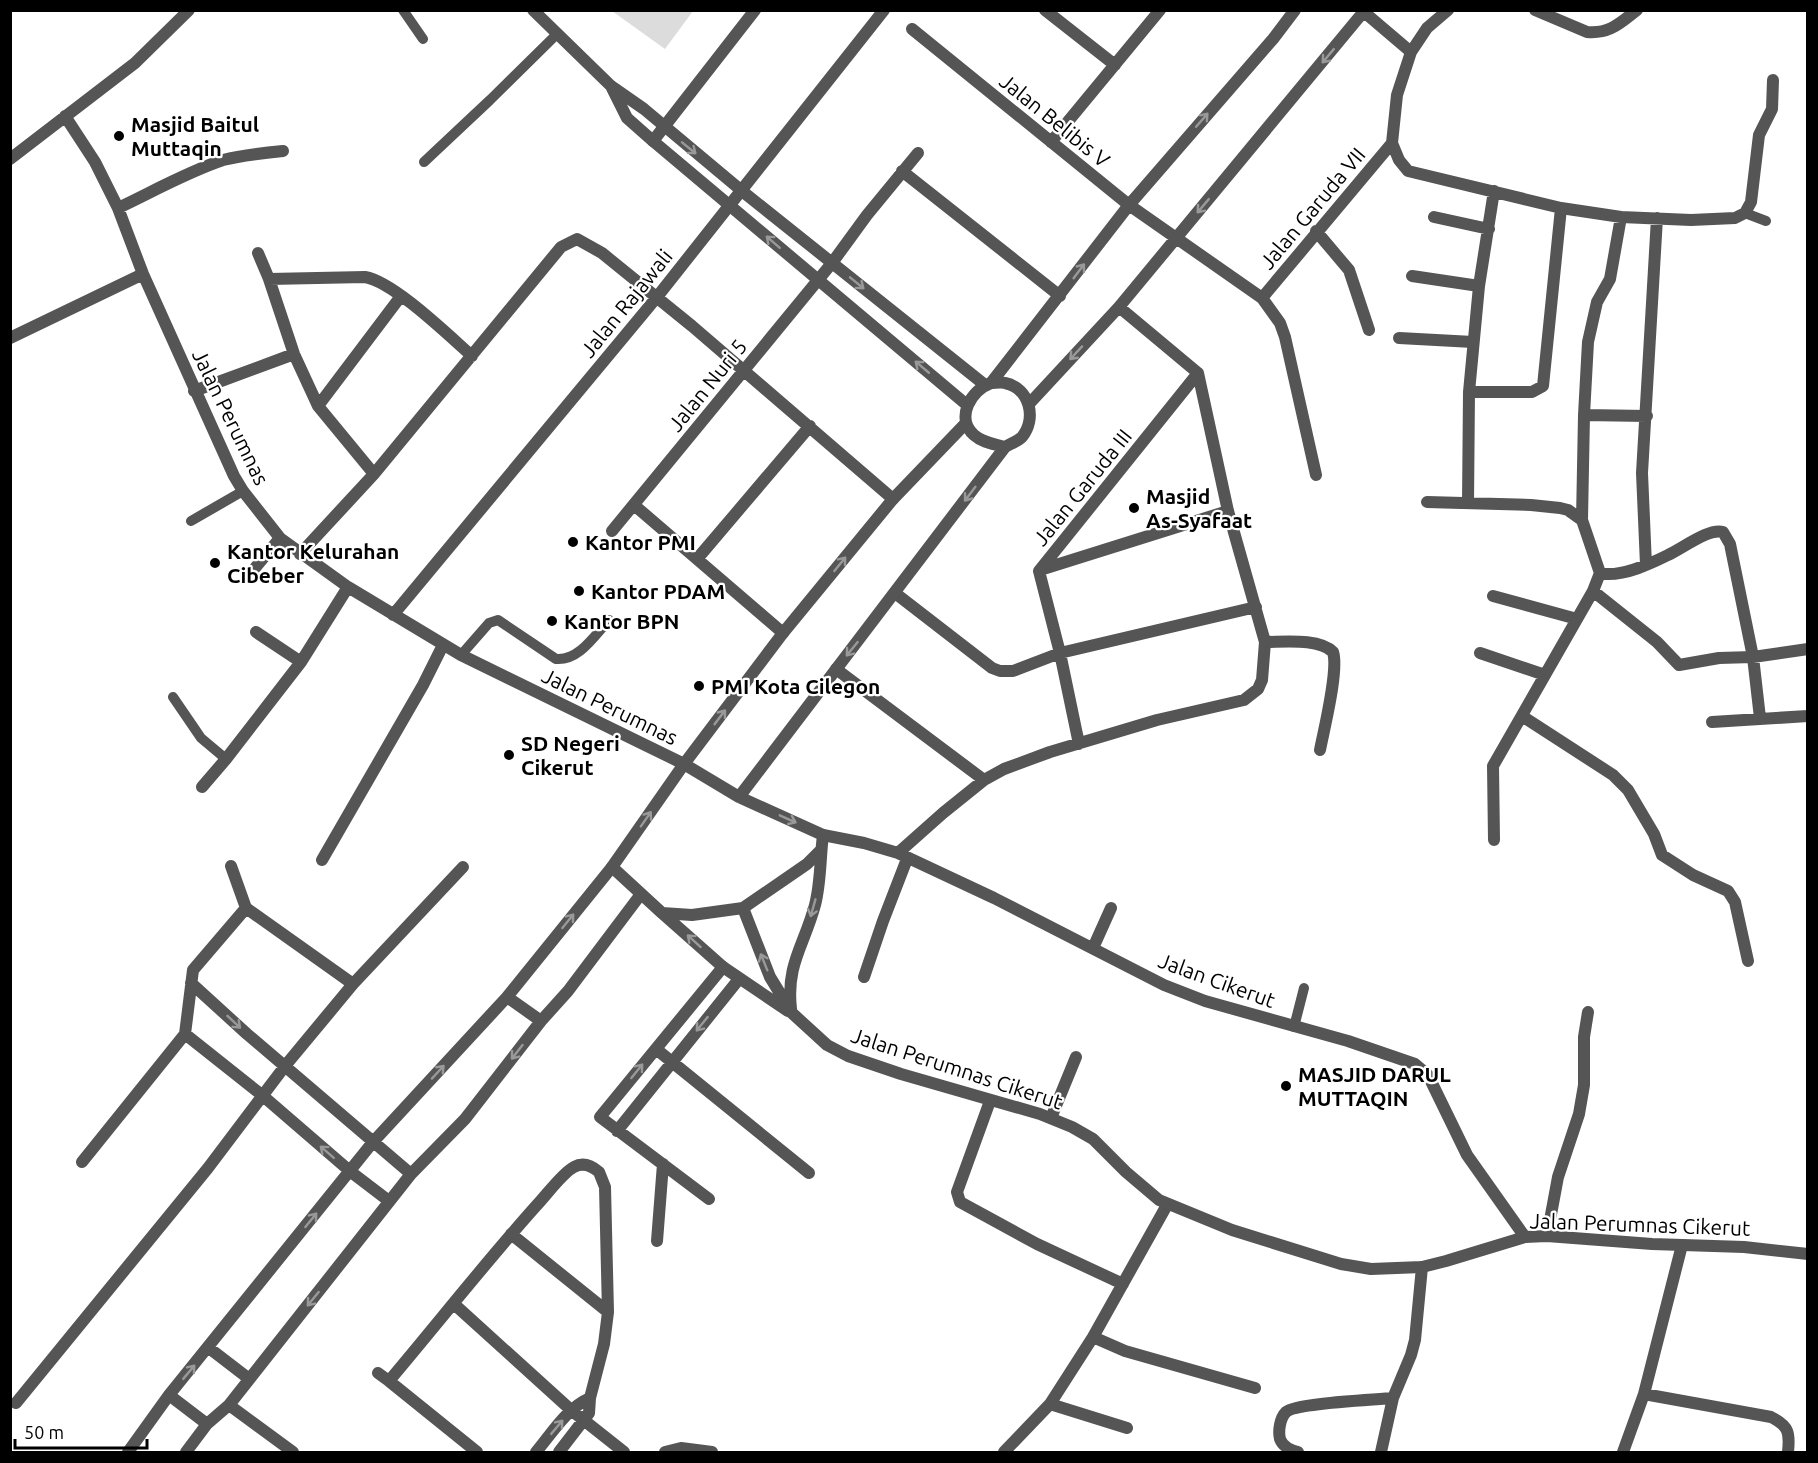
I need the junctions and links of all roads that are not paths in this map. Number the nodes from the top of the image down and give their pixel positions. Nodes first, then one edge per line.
1 (189, 10) edge
2 (403, 10) edge
3 (532, 10) edge
4 (755, 10) edge
5 (885, 10) edge
6 (1045, 10) edge
7 (1160, 10) edge
8 (1295, 10) edge
9 (1448, 10) edge
10 (1534, 10) edge
11 (1637, 10) edge
12 (1365, 11) edge
13 (912, 29) dead end
14 (557, 34) junction
15 (423, 39) dead end
16 (1411, 52) junction
17 (1115, 65) junction
18 (1773, 80) dead end
19 (610, 86) junction
20 (65, 116) junction
21 (663, 126) junction
22 (653, 141) junction
23 (1051, 142) junction
24 (1392, 143) junction
25 (283, 151) dead end
26 (918, 153) dead end
27 (10, 159) edge
28 (424, 162) dead end
29 (902, 171) junction
30 (742, 191) junction
31 (1494, 191) junction
32 (729, 205) junction
33 (1129, 205) junction
34 (118, 208) junction
35 (1561, 208) junction
36 (1745, 213) junction
37 (1434, 217) dead end
38 (1621, 217) junction
39 (1657, 218) junction
40 (1766, 221) dead end
41 (1489, 229) junction
42 (1316, 231) junction
43 (1176, 239) junction
44 (258, 253) dead end
45 (832, 263) junction
46 (142, 274) junction
47 (1412, 276) dead end
48 (269, 279) junction
49 (817, 280) junction
50 (1479, 286) junction
51 (401, 296) junction
52 (1060, 296) junction
53 (657, 297) junction
54 (1262, 298) junction
55 (1119, 307) junction
56 (1369, 330) dead end
57 (10, 338) edge
58 (1399, 338) dead end
59 (1473, 342) junction
60 (294, 354) junction
61 (472, 356) junction
62 (743, 370) junction
63 (1198, 373) junction
64 (988, 384) junction
65 (194, 391) junction
66 (1469, 392) junction
67 (1029, 404) junction
68 (967, 405) junction
69 (318, 406) junction
70 (1584, 415) junction
71 (1647, 416) junction
72 (966, 423) junction
73 (810, 426) junction
74 (1005, 447) junction
75 (374, 474) junction
76 (1316, 475) dead end
77 (243, 491) junction
78 (893, 499) junction
79 (1427, 502) dead end
80 (1468, 503) junction
81 (634, 505) junction
82 (1228, 511) junction
83 (1582, 520) junction
84 (191, 521) dead end
85 (612, 531) dead end
86 (280, 538) junction
87 (300, 554) junction
88 (697, 559) junction
89 (1646, 565) junction
90 (255, 568) dead end
91 (1039, 571) junction
92 (1600, 573) junction
93 (348, 587) junction
94 (1593, 591) junction
95 (896, 593) junction
96 (1493, 596) dead end
97 (1256, 607) junction
98 (393, 615) junction
99 (1577, 619) junction
100 (609, 620) dead end
101 (256, 632) dead end
102 (783, 633) junction
103 (1265, 642) junction
104 (443, 645) junction
105 (1808, 649) edge
106 (1060, 653) junction
107 (1480, 653) dead end
108 (461, 655) junction
109 (1753, 657) junction
110 (301, 662) junction
111 (836, 669) junction
112 (1545, 675) junction
113 (173, 697) dead end
114 (1522, 716) junction
115 (1808, 716) edge
116 (1760, 718) junction
117 (1712, 722) dead end
118 (1079, 744) junction
119 (1320, 750) dead end
120 (226, 759) junction
121 (684, 764) junction
122 (984, 780) junction
123 (202, 788) dead end
124 (739, 797) junction
125 (824, 835) junction
126 (1494, 840) dead end
127 (821, 850) junction
128 (903, 856) junction
129 (322, 860) dead end
130 (231, 866) dead end
131 (463, 867) dead end
132 (612, 867) junction
133 (641, 894) junction
134 (246, 908) junction
135 (743, 908) junction
136 (1111, 908) dead end
137 (662, 912) junction
138 (1093, 948) junction
139 (1748, 961) dead end
140 (723, 967) junction
141 (864, 977) dead end
142 (739, 979) junction
143 (191, 983) junction
144 (353, 984) junction
145 (1304, 988) dead end
146 (507, 997) junction
147 (1588, 1012) dead end
148 (792, 1013) junction
149 (541, 1022) junction
150 (1293, 1027) junction
151 (185, 1034) junction
152 (656, 1049) junction
153 (1076, 1057) dead end
154 (671, 1062) junction
155 (285, 1066) junction
156 (263, 1096) junction
157 (990, 1101) junction
158 (1051, 1118) junction
159 (617, 1131) junction
160 (373, 1142) junction
161 (82, 1162) dead end
162 (663, 1164) junction
163 (351, 1172) junction
164 (809, 1173) dead end
165 (411, 1174) junction
166 (709, 1199) dead end
167 (389, 1201) junction
168 (1167, 1205) junction
169 (511, 1234) junction
170 (1547, 1236) junction
171 (1526, 1237) junction
172 (657, 1241) dead end
173 (1682, 1245) junction
174 (1808, 1254) edge
175 (1422, 1267) junction
176 (1123, 1284) junction
177 (454, 1304) junction
178 (608, 1312) junction
179 (1093, 1337) junction
180 (209, 1348) junction
181 (378, 1373) dead end
182 (248, 1378) junction
183 (389, 1381) junction
184 (1255, 1388) dead end
185 (1644, 1394) junction
186 (170, 1395) junction
187 (590, 1398) junction
188 (1393, 1398) junction
189 (16, 1403) dead end
190 (1050, 1404) junction
191 (229, 1405) junction
192 (571, 1410) junction
193 (585, 1421) junction
194 (207, 1424) junction
195 (1127, 1428) dead end
196 (129, 1452) edge
197 (186, 1452) edge
198 (293, 1452) edge
199 (477, 1452) edge
200 (536, 1452) edge
201 (559, 1452) edge
202 (624, 1452) edge
203 (665, 1452) edge
204 (712, 1452) edge
205 (1004, 1452) edge
206 (1298, 1452) edge
207 (1381, 1452) edge
208 (1623, 1452) edge
209 (1788, 1452) edge

1 - 20 street
2 - 15 lane
3 - 14 street
4 - 21 street
5 - 30 street, Jalan Rajawali
6 - 17 street
7 - 17 street
33 -> 8 street
9 - 16 street
10 - 11 street
12 - 16 street
12 -> 43 street
13 - 23 street, Jalan Belibis V
14 - 19 street
14 - 28 lane
16 - 24 street
17 - 23 street
18 - 36 street
19 - 21 street
19 - 22 street
20 - 27 street
20 - 34 street, Jalan Perumnas
21 - 22 street
21 -> 30 street
22 - 32 street
23 - 33 street, Jalan Belibis V
24 - 31 street
24 - 42 street, Jalan Garuda VII
25 - 34 street
26 - 29 street, Jalan Nuri 5
29 - 45 street, Jalan Nuri 5
29 - 52 street
30 - 32 street, Jalan Rajawali
30 - 45 street
31 - 35 street
31 - 41 street
49 -> 32 street
32 - 53 street, Jalan Rajawali
33 - 43 street, Jalan Belibis V
52 -> 33 street
34 - 46 street, Jalan Perumnas
35 - 38 street
35 - 66 street
36 - 39 street
36 - 40 lane
37 - 41 street
38 - 39 street
38 - 70 street
39 - 71 street
41 - 50 street
42 - 54 street, Jalan Garuda VII
42 - 56 street
43 - 54 street, Jalan Belibis V
43 - 55 street
44 - 48 street
45 - 49 street, Jalan Nuri 5
45 -> 64 street
46 - 57 street
46 - 65 street, Jalan Perumnas
47 - 50 street
48 - 51 street
48 - 60 street
49 - 62 street, Jalan Nuri 5
68 -> 49 street
50 - 59 street
51 - 61 street
51 - 69 street
52 - 64 street
53 - 61 street
53 - 62 street
53 - 98 street, Jalan Rajawali
54 - 76 street
55 - 63 street
55 -> 67 street
58 - 59 street
59 - 66 street
60 - 65 street
60 - 69 street
61 - 75 street
62 - 73 street
62 - 81 street, Jalan Nuri 5
63 - 82 street
63 - 91 street, Jalan Garuda III
64 - 67 street
64 - 68 street
65 - 77 street, Jalan Perumnas
66 - 80 street
67 - 74 street
68 - 72 street
69 - 75 street
70 - 71 street
70 - 83 street
71 - 89 street
72 - 74 street
72 - 78 street
73 - 78 street
73 - 88 street
74 -> 95 street
75 - 87 street
77 - 84 lane
77 - 86 street, Jalan Perumnas
102 -> 78 street
79 - 80 street
80 - 83 street
81 - 85 street, Jalan Nuri 5
81 - 88 street
82 - 91 street
82 - 97 street
83 - 92 street
86 - 87 street, Jalan Perumnas
86 - 90 street
87 - 93 street, Jalan Perumnas
88 - 102 street
89 - 92 street
89 - 109 street
91 - 106 street, Jalan Garuda III
92 - 94 street
93 - 98 street, Jalan Perumnas
93 - 110 street
94 - 99 street
94 - 109 street
95 - 106 street
95 -> 111 street
96 - 99 street
97 - 103 street
97 - 106 street
98 - 104 street, Jalan Perumnas
99 - 112 street
100 - 108 lane
101 - 110 street
121 -> 102 street
103 - 118 street
103 - 119 street
104 - 108 street, Jalan Perumnas
104 - 129 street
105 - 109 street
106 - 118 street, Jalan Garuda III
107 - 112 street
108 - 121 street, Jalan Perumnas
109 - 116 street
110 - 120 street
111 - 122 street
111 - 124 street
112 - 114 street
113 - 120 lane
114 - 126 street
114 - 139 street
115 - 116 street
116 - 117 street
118 - 122 street
120 - 123 street
121 - 124 street, Jalan Perumnas
132 -> 121 street
122 - 128 street
124 -> 125 street, Jalan Cikerut
125 - 127 street
125 - 128 street, Jalan Cikerut
127 - 135 street
127 -> 148 street
128 - 138 street, Jalan Cikerut
128 - 141 street
130 - 134 street
131 - 144 street
132 - 133 street
146 -> 132 street
133 - 137 street
133 - 149 street
134 - 143 street
134 - 144 street
135 - 137 street
148 -> 135 street, Jalan Perumnas Cikerut
136 - 138 street
140 -> 137 street
138 - 150 street, Jalan Cikerut
140 - 142 street
140 - 152 street
142 - 148 street
142 -> 154 street
143 - 151 street
143 -> 155 street
144 - 155 street
145 - 150 lane
146 - 149 street
160 -> 146 street
147 - 170 street
148 - 157 street, Jalan Perumnas Cikerut
149 -> 165 street
150 - 171 street, Jalan Cikerut
151 - 156 street
151 - 161 street
152 - 154 street
159 -> 152 street
153 - 158 street
154 - 159 street
154 - 164 street
155 - 156 street
155 - 160 street
163 -> 156 street
156 - 189 street
157 - 158 street, Jalan Perumnas Cikerut
157 - 176 street
158 - 168 street, Jalan Perumnas Cikerut
159 - 162 street
160 - 163 street
160 - 165 street
162 - 166 street
162 - 172 street
163 - 167 street
180 -> 163 street
165 - 167 street
167 -> 182 street
168 - 175 street, Jalan Perumnas Cikerut
168 - 176 street
169 - 177 street
169 - 178 street
169 - 178 street
170 - 171 street, Jalan Perumnas Cikerut
170 - 173 street, Jalan Perumnas Cikerut
171 - 175 street, Jalan Perumnas Cikerut
173 - 174 street, Jalan Perumnas Cikerut
173 - 185 street
175 - 188 street
176 - 179 street
177 - 183 street
177 - 192 street
178 - 187 street
179 - 184 street
179 - 190 street
180 - 182 street
186 -> 180 street
181 - 183 street
182 - 191 street
183 - 199 street
185 - 208 street
185 - 209 street
186 - 194 street
186 - 196 street
187 - 192 street
187 - 193 street
188 - 206 street
188 - 207 street
190 - 195 street
190 - 205 street
191 - 194 street
191 - 198 street
192 - 193 street
200 -> 192 street
193 - 201 street
193 - 202 street
194 - 197 street
203 - 204 street

